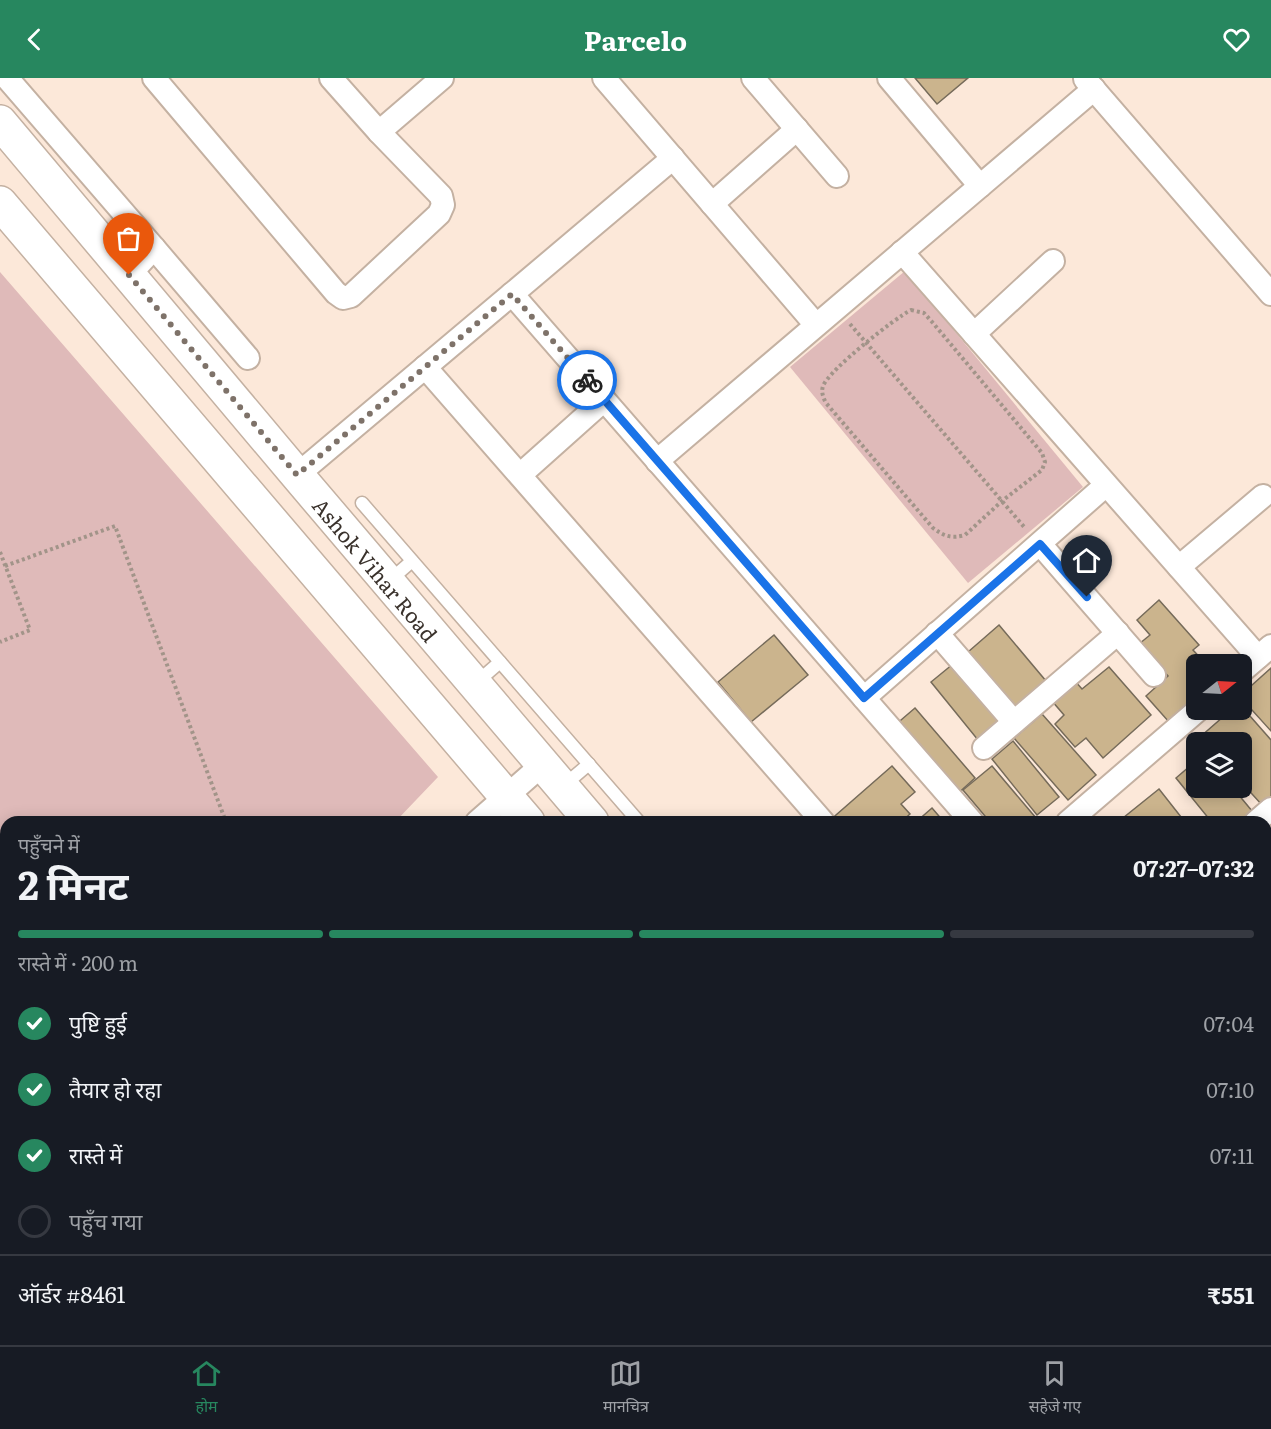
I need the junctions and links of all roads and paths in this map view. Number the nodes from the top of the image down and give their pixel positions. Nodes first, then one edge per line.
1 (7, 78) edge
2 (154, 78) edge
3 (331, 78) edge
4 (442, 78) edge
5 (604, 78) edge
6 (753, 78) edge
7 (890, 78) edge
8 (1089, 84) edge
9 (0, 122) edge
10 (797, 129) junction
11 (379, 132) junction
12 (674, 158) junction
13 (837, 176) dead end
14 (980, 186) junction
15 (0, 203) edge
16 (712, 204) junction
17 (154, 248) junction
18 (902, 252) junction
19 (1053, 261) dead end
20 (129, 275) junction
21 (1268, 284) edge
22 (512, 294) junction
23 (816, 326) junction
24 (974, 334) junction
25 (867, 344) junction
26 (248, 358) dead end
27 (425, 367) junction
28 (604, 400) junction
29 (657, 461) junction
30 (297, 475) junction
31 (520, 475) junction
32 (1106, 485) junction
33 (1263, 496) dead end
34 (1002, 501) junction
35 (362, 504) dead end
36 (1040, 544) junction
37 (0, 552) edge
38 (412, 561) junction
39 (5, 566) junction
40 (1179, 567) junction
41 (388, 582) junction
42 (937, 633) junction
43 (1118, 633) junction
44 (0, 642) edge
45 (1257, 658) edge
46 (500, 662) junction
47 (1154, 675) dead end
48 (474, 685) junction
49 (864, 698) junction
50 (1186, 720) edge
51 (1014, 722) junction
52 (984, 748) dead end
53 (589, 764) junction
54 (552, 776) junction
55 (506, 796) junction
56 (224, 816) edge
57 (484, 816) edge
58 (523, 816) edge
59 (587, 816) edge
60 (634, 816) edge
61 (818, 816) edge
62 (967, 816) edge
63 (1075, 816) edge

1 - 17 street
2 - 11 street
3 - 11 street
4 - 11 street
5 - 12 street
6 - 10 street
7 - 14 street
8 - 14 street
8 - 21 street
9 - 20 main road, Ashok Vihar Road
10 - 13 street
10 - 16 street
12 - 16 street
12 - 22 street
14 - 18 street
15 - 55 main road
16 - 23 street
17 - 20 street
17 - 26 street
18 - 23 street
18 - 24 street
19 - 24 street
20 - 30 main road, Ashok Vihar Road
22 - 27 street
22 - 28 street
23 - 29 street
24 - 32 street
25 - 34 path
25 - 34 path
25 - 34 path
27 - 30 street
27 - 31 street
28 - 29 street
28 - 31 street
29 - 49 street
30 - 41 main road, Ashok Vihar Road
31 - 61 street
32 - 36 street
32 - 40 street
33 - 40 street
34 - 36 path
35 - 38 lane
36 - 42 street
36 - 43 street
37 - 39 path
38 - 41 lane
38 - 46 lane
39 - 44 path
39 - 56 path
40 - 45 street
41 - 48 main road, Ashok Vihar Road
42 - 49 street
42 - 51 street
43 - 47 street
43 - 51 street
46 - 48 lane
46 - 53 lane
48 - 54 main road, Ashok Vihar Road
49 - 62 street
50 - 63 street
51 - 52 street
53 - 54 lane
53 - 60 lane
54 - 55 street
54 - 59 main road, Ashok Vihar Road
55 - 57 street
55 - 58 main road

